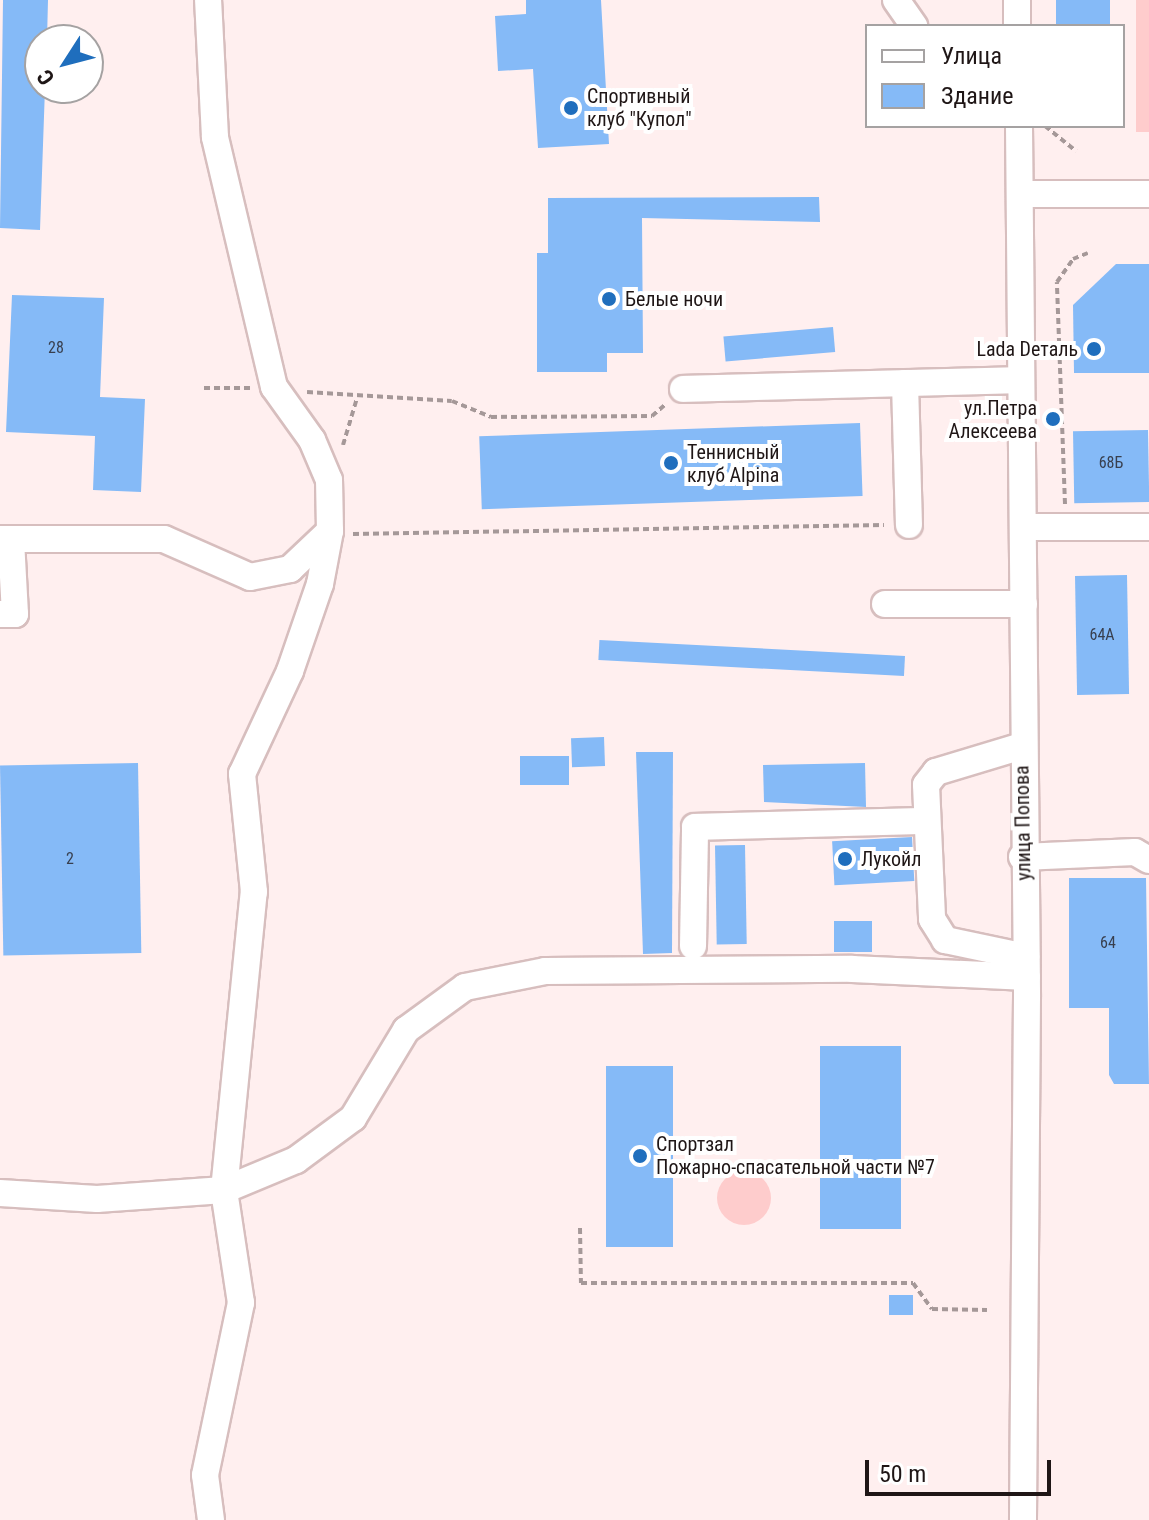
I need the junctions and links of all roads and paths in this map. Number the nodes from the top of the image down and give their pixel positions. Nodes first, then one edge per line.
1 (208, 0) edge
2 (896, 0) edge
3 (1017, 0) edge
4 (913, 24) edge
5 (1017, 24) edge
6 (1047, 128) edge
7 (1012, 131) edge
8 (1076, 151) dead end
9 (1021, 194) junction
10 (1149, 194) edge
11 (1088, 253) dead end
12 (1020, 380) junction
13 (905, 383) junction
14 (274, 387) junction
15 (204, 388) dead end
16 (683, 389) joint
17 (357, 398) junction
18 (329, 480) junction
19 (909, 525) joint
20 (1024, 527) junction
21 (1066, 527) junction
22 (1149, 527) edge
23 (330, 531) junction
24 (5, 539) edge
25 (885, 604) dead end
26 (1024, 604) junction
27 (0, 614) edge
28 (1022, 746) junction
29 (927, 821) junction
30 (1022, 857) junction
31 (1149, 860) edge
32 (693, 946) dead end
33 (1026, 967) junction
34 (224, 1190) junction
35 (0, 1193) edge
36 (580, 1228) dead end
37 (987, 1310) dead end
38 (211, 1520) edge
39 (1023, 1520) edge

1 - 14 street
2 - 4 street
3 - 5 street
6 - 8 path
7 - 9 street, улица Попова
9 - 10 street
9 - 12 street, улица Попова
11 - 21 path
12 - 13 street
12 - 20 street, улица Попова
13 - 16 street
13 - 19 street
14 - 15 path
14 - 17 path
14 - 18 street
16 - 17 path
17 - 18 path
18 - 23 street
19 - 23 path
20 - 21 street
20 - 26 street, улица Попова
21 - 22 street
23 - 24 street
23 - 34 street
24 - 27 street
25 - 26 street
26 - 28 street, улица Попова
28 - 29 street
28 - 30 street, улица Попова
29 - 32 street
29 - 33 street
30 - 31 street
30 - 33 street, улица Попова
33 - 34 street
33 - 39 street, улица Попова
34 - 35 street
34 - 38 street
36 - 37 path

